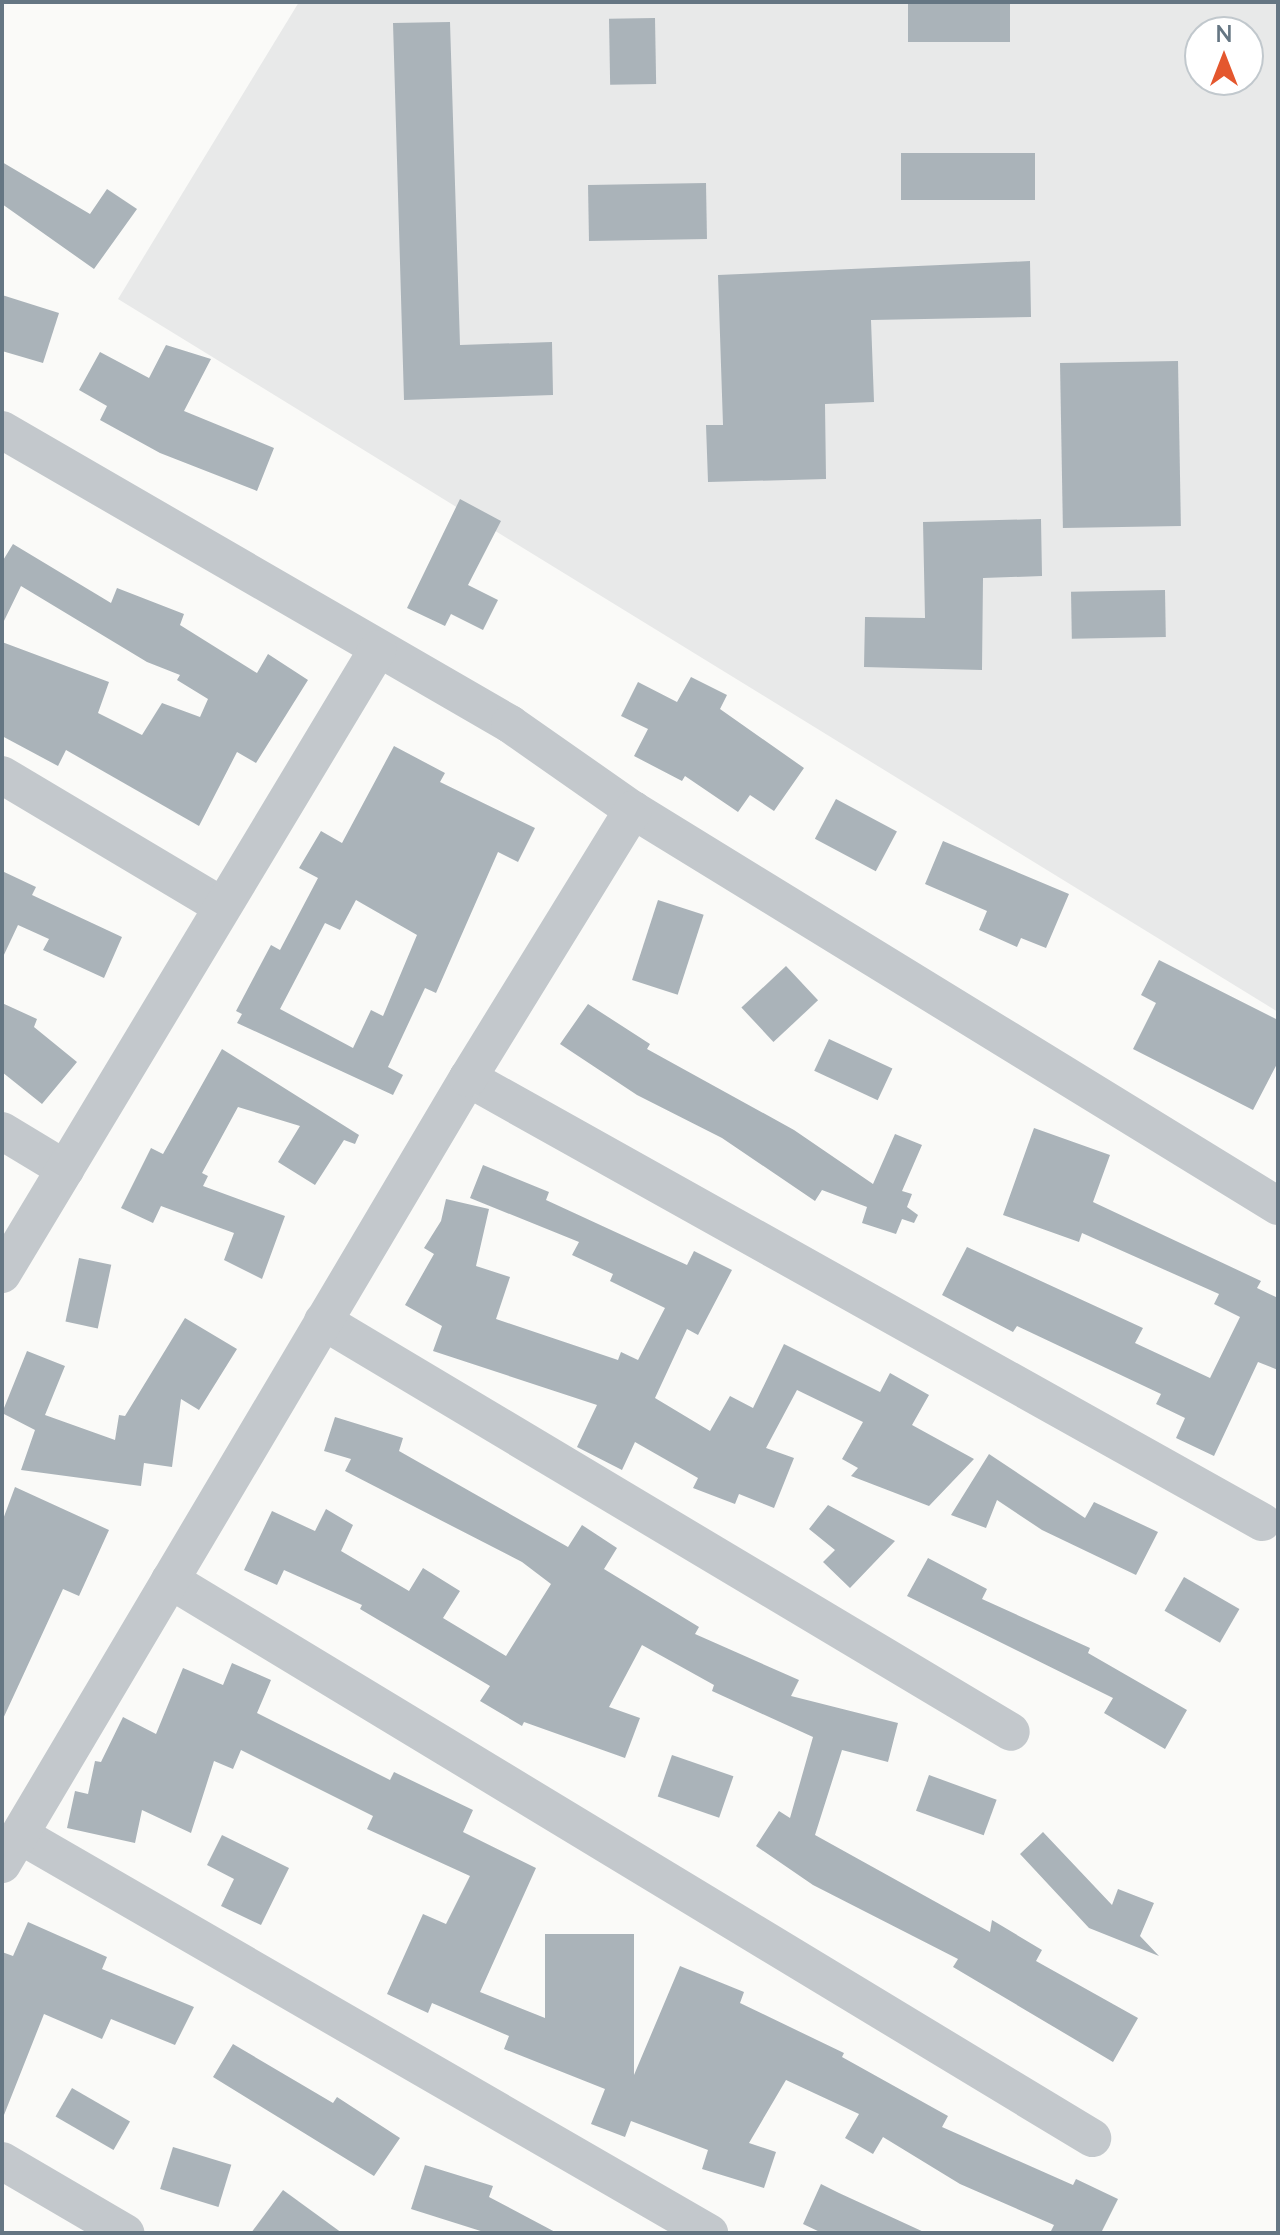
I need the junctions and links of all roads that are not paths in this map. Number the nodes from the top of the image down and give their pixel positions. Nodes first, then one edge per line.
1 (2, 430) edge
2 (378, 649) junction
3 (2, 775) edge
4 (633, 810) junction
5 (222, 906) junction
6 (468, 1078) junction
7 (2, 1131) edge
8 (65, 1169) junction
9 (1278, 1206) edge
10 (2, 1274) edge
11 (323, 1321) junction
12 (1262, 1522) dead end
13 (170, 1580) junction
14 (1011, 1732) dead end
15 (11, 1849) edge
16 (1092, 2138) dead end
17 (2, 2161) edge
18 (125, 2233) edge
19 (709, 2233) edge

1 - 2 street
2 - 4 street
2 - 5 street
3 - 5 street
4 - 6 street
4 - 9 street
5 - 8 street
6 - 11 street
6 - 12 street
7 - 8 street
8 - 10 street
11 - 13 street
11 - 14 street
13 - 15 street
13 - 16 street
15 - 19 street
17 - 18 street

